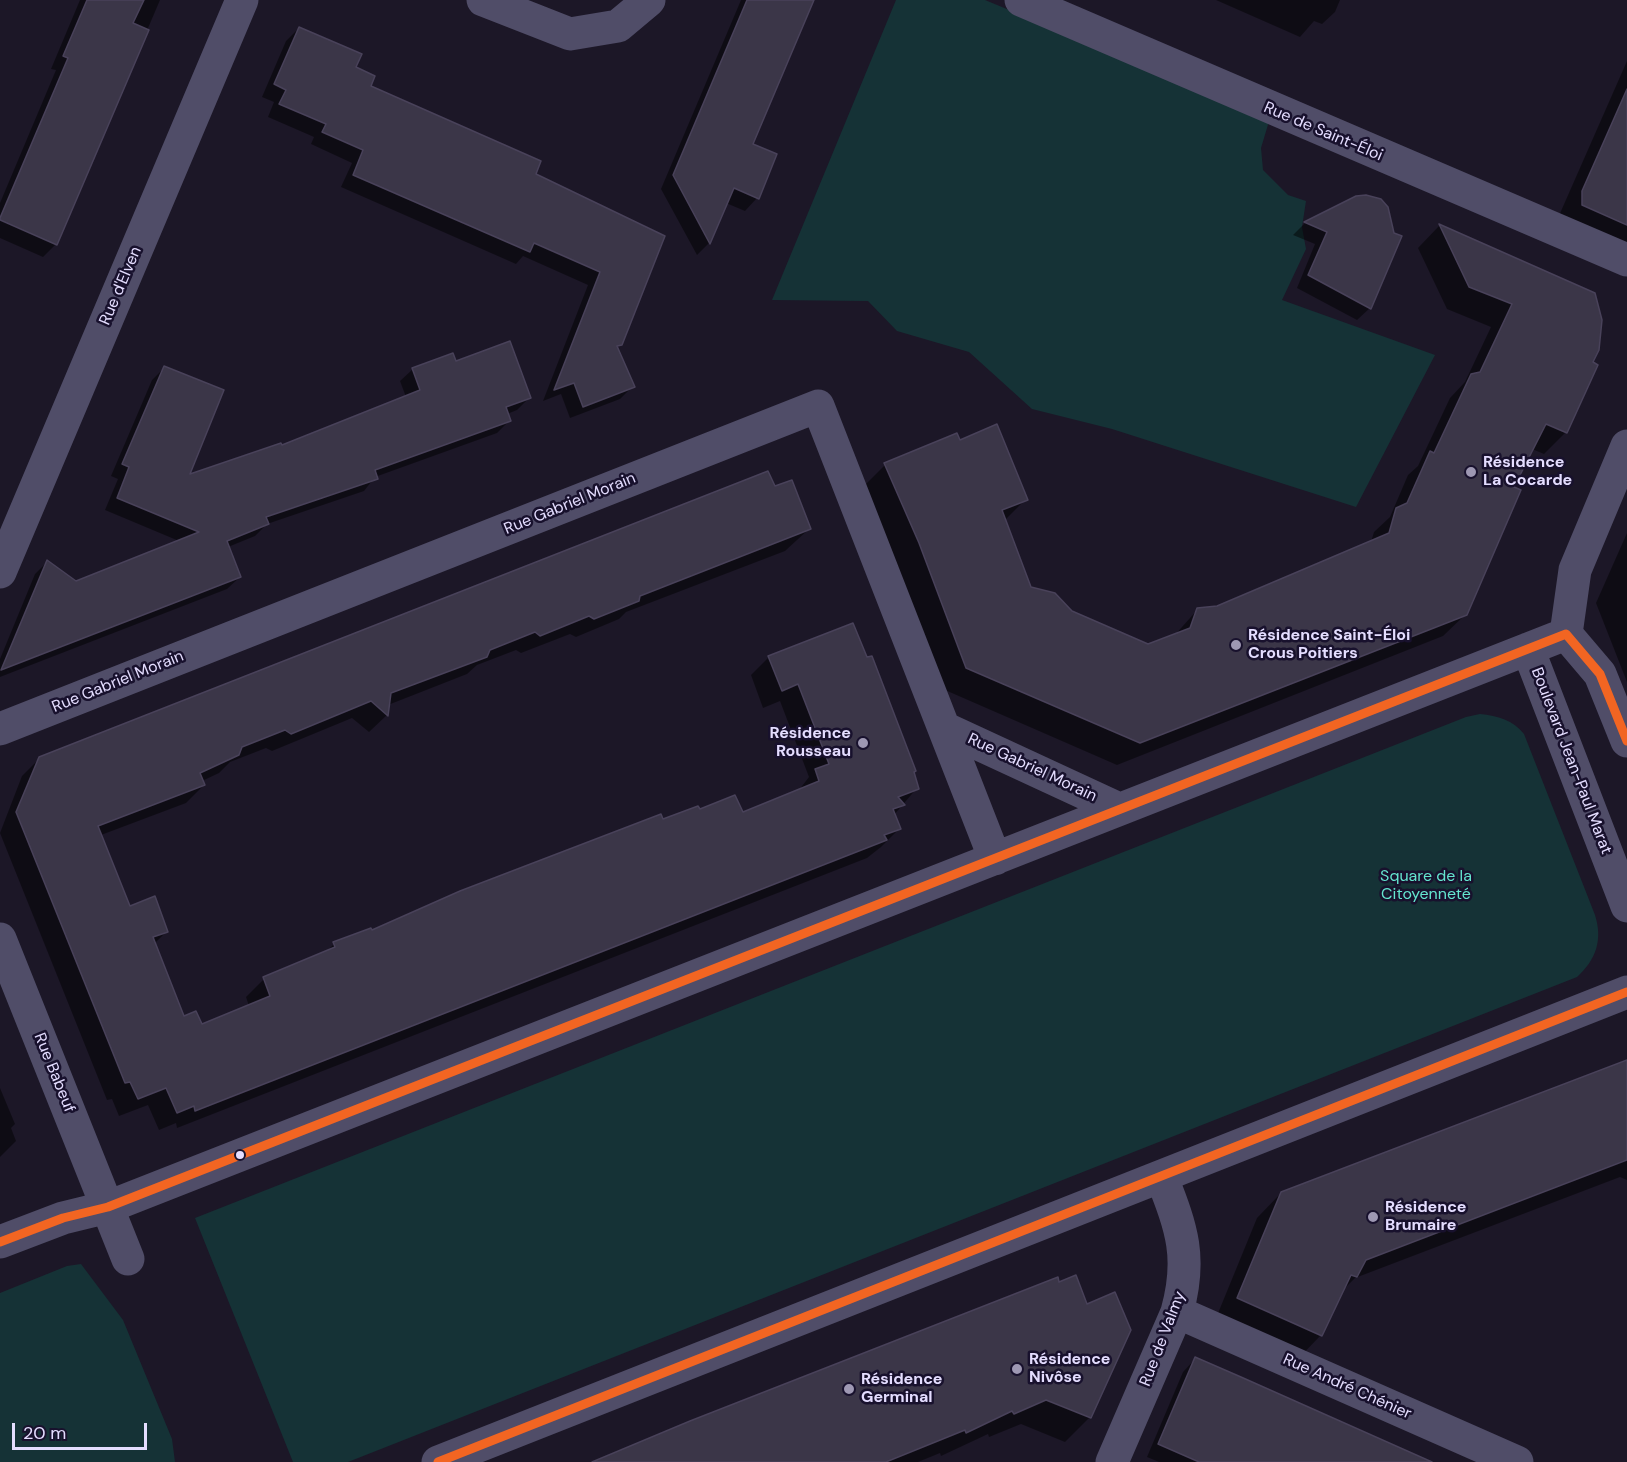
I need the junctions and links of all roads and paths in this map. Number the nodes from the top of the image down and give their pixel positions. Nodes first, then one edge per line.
1 (242, 0) edge
2 (483, 0) edge
3 (649, 0) edge
4 (1021, 0) edge
5 (1627, 260) edge
6 (1627, 446) edge
7 (0, 572) edge
8 (1566, 634) junction
9 (1528, 649) junction
10 (944, 728) junction
11 (0, 729) edge
12 (1627, 741) edge
13 (1119, 809) junction
14 (995, 859) junction
15 (1627, 906) edge
16 (0, 939) edge
17 (1627, 992) edge
18 (1162, 1178) junction
19 (108, 1207) junction
20 (0, 1242) edge
21 (128, 1259) dead end
22 (1177, 1312) junction
23 (438, 1462) edge
24 (1112, 1462) edge
25 (1516, 1462) edge

1 - 7 street, Rue d'Elven
2 - 3 street
4 - 5 street, Rue de Saint-Éloi
6 - 8 street
8 - 9 street
8 - 12 street
9 - 13 street
9 - 15 street, Boulevard Jean-Paul Marat
10 - 11 street, Rue Gabriel Morain
10 - 13 street, Rue Gabriel Morain
10 - 14 street, Rue Gabriel Morain
13 - 14 street
14 - 19 street
16 - 19 street, Rue Babeuf
17 - 18 street
18 - 22 street, Rue de Valmy
18 - 23 street
19 - 20 street
19 - 21 street, Rue Babeuf
22 - 24 street, Rue de Valmy
22 - 25 street, Rue André Chénier

